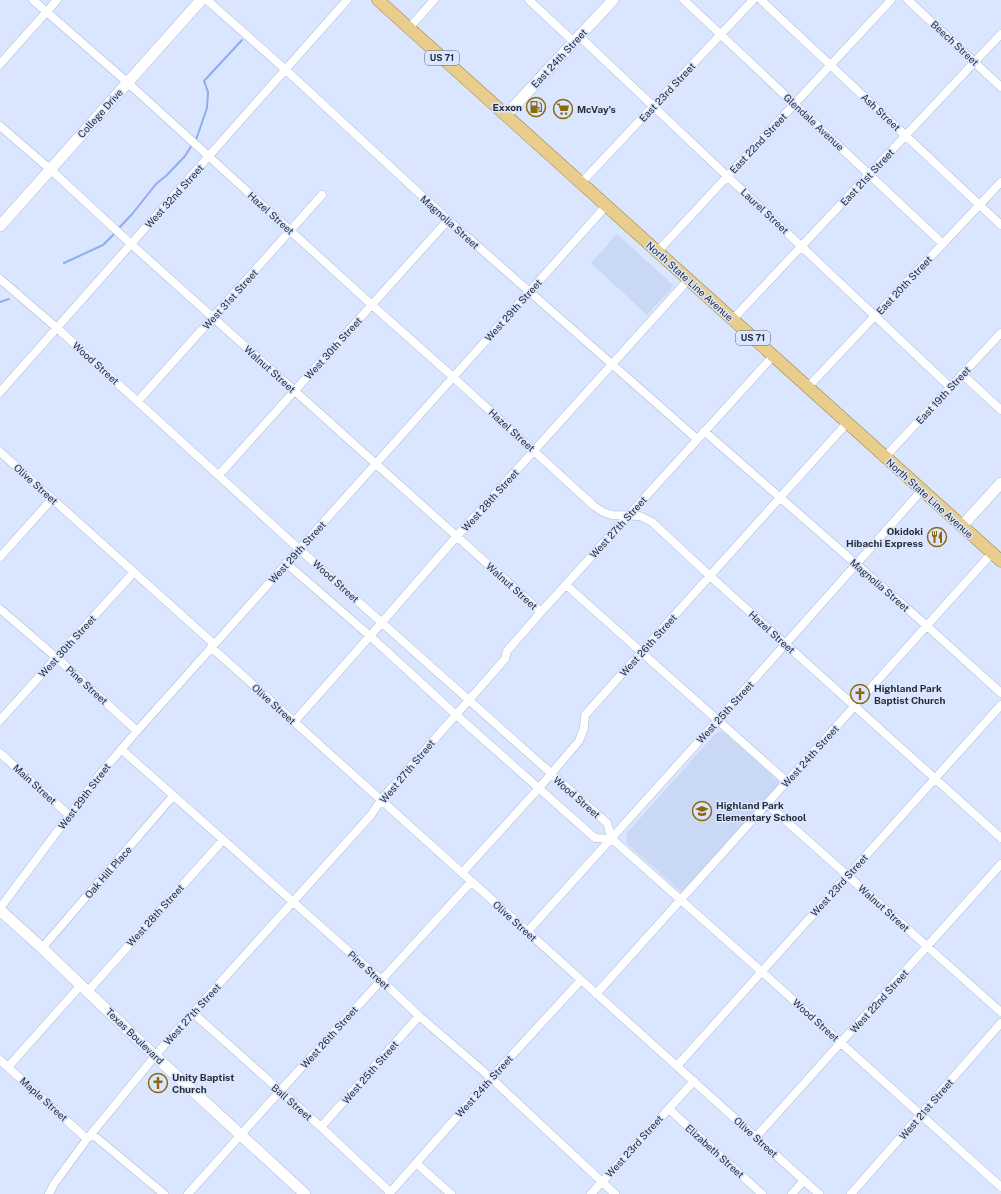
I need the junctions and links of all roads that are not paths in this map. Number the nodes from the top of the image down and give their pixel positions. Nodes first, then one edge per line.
1 (33, 0) edge
2 (57, 0) edge
3 (201, 0) edge
4 (207, 0) edge
5 (347, 0) edge
6 (378, 0) edge
7 (434, 0) edge
8 (529, 0) edge
9 (613, 0) edge
10 (684, 0) edge
11 (753, 0) edge
12 (761, 0) edge
13 (891, 0) edge
14 (908, 0) edge
15 (46, 12) junction
16 (409, 28) junction
17 (721, 34) junction
18 (1001, 34) edge
19 (577, 39) junction
20 (974, 62) junction
21 (0, 64) edge
22 (831, 65) junction
23 (286, 70) junction
24 (127, 82) junction
25 (1001, 87) edge
26 (794, 104) junction
27 (653, 106) junction
28 (506, 115) junction
29 (0, 126) edge
30 (906, 135) junction
31 (209, 157) junction
32 (50, 169) junction
33 (869, 174) junction
34 (727, 176) junction
35 (1001, 182) edge
36 (581, 183) junction
37 (322, 195) dead end
38 (980, 205) junction
39 (606, 206) junction
40 (448, 220) junction
41 (1001, 225) edge
42 (0, 226) edge
43 (290, 231) junction
44 (131, 244) junction
45 (943, 244) junction
46 (801, 246) junction
47 (657, 252) junction
48 (0, 279) edge
49 (688, 280) junction
50 (529, 292) junction
51 (372, 305) junction
52 (875, 316) junction
53 (213, 318) junction
54 (732, 320) junction
55 (57, 328) junction
56 (1001, 333) edge
57 (772, 356) junction
58 (612, 364) junction
59 (962, 374) junction
60 (453, 377) junction
61 (950, 387) junction
62 (808, 388) junction
63 (294, 391) junction
64 (0, 392) edge
65 (138, 401) junction
66 (1001, 410) edge
67 (847, 423) junction
68 (704, 431) junction
69 (696, 439) junction
70 (534, 450) junction
71 (0, 452) edge
72 (885, 457) junction
73 (376, 463) junction
74 (219, 475) junction
75 (1001, 483) edge
76 (922, 490) junction
77 (780, 498) junction
78 (52, 499) junction
79 (628, 516) junction
80 (962, 526) junction
81 (457, 536) junction
82 (299, 549) junction
83 (0, 557) edge
84 (996, 558) edge
85 (286, 563) junction
86 (856, 565) junction
87 (134, 572) junction
88 (710, 576) junction
89 (566, 585) junction
90 (0, 609) edge
91 (541, 612) junction
92 (382, 623) junction
93 (927, 626) junction
94 (370, 636) junction
95 (786, 644) junction
96 (213, 646) junction
97 (641, 652) junction
98 (57, 658) junction
99 (1001, 693) edge
100 (468, 700) junction
101 (1001, 705) edge
102 (855, 706) junction
103 (455, 714) junction
104 (0, 720) edge
105 (718, 720) junction
106 (294, 722) junction
107 (137, 731) junction
108 (120, 749) junction
109 (0, 753) edge
110 (551, 774) junction
111 (935, 778) junction
112 (786, 782) junction
113 (539, 788) junction
114 (173, 796) junction
115 (381, 800) junction
116 (767, 804) junction
117 (69, 815) junction
118 (1001, 838) edge
119 (612, 839) junction
120 (223, 840) junction
121 (1001, 864) edge
122 (462, 873) junction
123 (848, 875) junction
124 (471, 882) junction
125 (682, 900) junction
126 (292, 902) junction
127 (0, 909) edge
128 (528, 932) junction
129 (927, 946) junction
130 (42, 948) junction
131 (762, 971) junction
132 (381, 980) junction
133 (581, 980) junction
134 (84, 988) junction
135 (596, 994) junction
136 (1001, 1012) edge
137 (193, 1013) junction
138 (419, 1016) junction
139 (1001, 1023) edge
140 (841, 1042) junction
141 (155, 1056) junction
142 (0, 1060) edge
143 (677, 1066) junction
144 (8, 1067) junction
145 (491, 1078) junction
146 (694, 1081) junction
147 (280, 1091) junction
148 (668, 1109) junction
149 (921, 1115) junction
150 (321, 1127) junction
151 (240, 1135) junction
152 (90, 1137) junction
153 (756, 1137) junction
154 (416, 1163) junction
155 (804, 1180) junction
156 (601, 1182) junction
157 (1001, 1187) edge
158 (390, 1193) edge
159 (49, 1194) edge
160 (164, 1194) edge
161 (188, 1194) edge
162 (304, 1194) edge
163 (451, 1194) edge
164 (590, 1194) edge
165 (615, 1194) edge
166 (762, 1194) edge
167 (792, 1194) edge
168 (819, 1194) edge
169 (851, 1194) edge

1 - 15 street, Hazel Street
2 - 15 street
3 - 24 main road, College Drive
4 - 23 street, Magnolia Street
5 - 23 street, West 32nd Street
6 - 16 main road, North State Line Avenue / US 71
7 - 16 street
8 - 19 street, Laurel Street
9 - 19 main road, East 24th Street
10 - 17 street, Glendale Avenue
11 - 17 street, East 23rd Street
12 - 22 street, Ash Street
13 - 22 street, East 22nd Street
14 - 20 street, Beech Street
15 - 21 street
15 - 24 street, Hazel Street
16 - 28 main road, North State Line Avenue / US 71
17 - 26 street, Glendale Avenue
17 - 27 street, East 23rd Street
18 - 20 street, East 21st Street
19 - 27 street, Laurel Street
19 - 28 main road, East 24th Street
20 - 25 street, Beech Street
20 - 30 street, East 21st Street
22 - 26 street, East 22nd Street
22 - 30 street, Ash Street
23 - 31 street, West 32nd Street
23 - 40 street, Magnolia Street
24 - 31 street, Hazel Street
24 - 32 main road, College Drive
26 - 33 street, Glendale Avenue
26 - 34 street, East 22nd Street
27 - 34 street, Laurel Street
27 - 36 street, East 23rd Street
28 - 36 main road, North State Line Avenue / US 71
29 - 32 street, Walnut Street
30 - 33 street, East 21st Street
30 - 38 street, Ash Street
31 - 43 street, Hazel Street
31 - 44 street, West 32nd Street
32 - 42 main road, College Drive
32 - 44 street, Walnut Street
33 - 45 street, Glendale Avenue
33 - 46 street, East 21st Street
34 - 46 street, Laurel Street
34 - 47 street, East 22nd Street
35 - 38 street, East 20th Street
36 - 39 main road, North State Line Avenue / US 71
37 - 43 street, West 31st Street
38 - 41 street, Ash Street
38 - 45 street, East 20th Street
39 - 47 main road, North State Line Avenue / US 71
39 - 50 street, West 29th Street
40 - 50 street, Magnolia Street
40 - 51 street, West 30th Street
43 - 51 street, Hazel Street
43 - 53 street, West 31st Street
44 - 53 street, Walnut Street
44 - 55 street, West 32nd Street
45 - 52 street, East 20th Street
46 - 52 street, Laurel Street
46 - 54 street, East 21st Street
47 - 49 main road, North State Line Avenue / US 71
48 - 55 street, Wood Street
49 - 54 main road, North State Line Avenue / US 71
49 - 58 street, West 28th Street
50 - 58 street, Magnolia Street
50 - 60 street, West 29th Street
51 - 60 street, Hazel Street
51 - 63 street, West 30th Street
52 - 61 street, Laurel Street
52 - 62 street, East 20th Street
53 - 63 street, Walnut Street
53 - 65 street, West 31st Street
54 - 57 main road, North State Line Avenue / US 71
55 - 64 street, West 32nd Street
55 - 65 street, Wood Street
56 - 59 street, East 19th Street
57 - 62 main road, North State Line Avenue / US 71
57 - 68 street, West 27th Street
58 - 69 street, Magnolia Street
58 - 70 street, West 28th Street
59 - 61 street, East 19th Street
59 - 66 street
60 - 70 street, Hazel Street
60 - 73 street, West 29th Street
61 - 72 street, East 19th Street
62 - 67 main road, North State Line Avenue / US 71
63 - 73 street, Walnut Street
63 - 74 street, West 30th Street
65 - 74 street, Wood Street
67 - 72 main road, North State Line Avenue / US 71
67 - 77 street, West 26th Street
68 - 69 street, West 27th Street
68 - 77 street, Magnolia Street
69 - 79 street, West 27th Street
70 - 79 street, Hazel Street
70 - 81 street, West 28th Street
71 - 78 street, Olive Street
72 - 76 main road, North State Line Avenue / US 71
73 - 81 street, Walnut Street
73 - 82 street, West 29th Street
74 - 82 street, Wood Street
75 - 80 main road
76 - 80 main road, North State Line Avenue / US 71
76 - 86 street, West 25th Street
77 - 86 street, Magnolia Street
77 - 88 street, West 26th Street
78 - 83 street
78 - 87 street, Olive Street
79 - 88 street, Hazel Street
79 - 89 street, West 27th Street
80 - 84 main road, North State Line Avenue / US 71
81 - 91 street, Walnut Street
81 - 92 street, West 28th Street
82 - 85 street, West 29th Street
82 - 92 street, Wood Street
84 - 93 street, West 24th Street
85 - 94 street, Wood Street
85 - 96 street, West 29th Street
86 - 93 street, Magnolia Street
86 - 95 street, West 25th Street
87 - 96 street, Olive Street
87 - 98 street, West 30th Street
88 - 95 street, Hazel Street
88 - 97 street, West 26th Street
89 - 91 street, West 27th Street
89 - 97 street
90 - 98 street, Pine Street
91 - 100 street, West 27th Street
92 - 94 street, West 28th Street
92 - 100 street, Wood Street
93 - 99 street, Magnolia Street
93 - 102 street, West 24th Street
94 - 103 street, Wood Street
94 - 106 street, West 28th Street
95 - 102 street, Hazel Street
95 - 105 street, West 25th Street
96 - 106 street, Olive Street
96 - 107 street, West 29th Street
97 - 105 street
97 - 110 street, West 26th Street
98 - 104 street, West 30th Street
98 - 107 street, Pine Street
100 - 103 street, West 27th Street
100 - 110 street, Wood Street
101 - 111 street, West 23rd Street
102 - 111 street, Hazel Street
102 - 112 street, West 24th Street
103 - 113 street, Wood Street
103 - 115 street, West 27th Street
105 - 112 street
105 - 119 street, West 25th Street
106 - 115 street, Olive Street
107 - 108 street, West 29th Street
108 - 114 street, Pine Street
108 - 117 street, West 29th Street
109 - 117 street, Main Street
110 - 113 street, West 26th Street
110 - 119 street, Wood Street
111 - 118 street, Hazel Street
111 - 123 street, West 23rd Street
112 - 116 street, West 24th Street
113 - 119 street, Wood Street
113 - 122 street, West 26th Street
114 - 120 street, Pine Street
114 - 130 street, Oak Hill Place
115 - 122 street, Olive Street
115 - 126 street, West 27th Street
116 - 123 street, Walnut Street
116 - 125 street, West 24th Street
117 - 127 street, West 29th Street
119 - 125 street, Wood Street
119 - 128 street, West 25th Street
120 - 126 street, Pine Street
120 - 134 street, West 28th Street
121 - 129 street, West 22nd Street
122 - 124 street, Olive Street
123 - 129 street, Walnut Street
123 - 131 street, West 23rd Street
124 - 128 street, Olive Street
124 - 132 street, West 26th Street
125 - 131 street, Wood Street
125 - 135 street, West 24th Street
126 - 132 street, Pine Street
126 - 137 street, West 27th Street
127 - 130 main road, Texas Boulevard
128 - 133 street, Olive Street
129 - 136 street, Walnut Street
129 - 140 street, West 22nd Street
130 - 134 main road, Texas Boulevard
131 - 140 street, Wood Street
131 - 143 street, West 23rd Street
132 - 138 street, Pine Street
132 - 147 street, West 26th Street
133 - 135 street, Olive Street
133 - 145 street, West 24th Street
134 - 141 main road, Texas Boulevard
134 - 144 street, West 28th Street
135 - 143 street, Olive Street
137 - 141 street, West 27th Street
137 - 147 street, Ball Street
138 - 145 street, Pine Street
138 - 150 street, West 25th Street
139 - 149 street, West 21st Street
140 - 149 street, Wood Street
140 - 153 street, West 22nd Street
141 - 151 main road, Texas Boulevard
141 - 152 street, West 27th Street
142 - 144 street, Maple Street
143 - 146 street, Olive Street
144 - 152 street, Maple Street
145 - 154 street, West 24th Street
145 - 156 street, Pine Street
146 - 148 street, West 23rd Street
146 - 153 street, Olive Street
147 - 150 street, Ball Street
147 - 151 street, West 26th Street
148 - 156 street, West 23rd Street
148 - 166 street, Elizabeth Street
149 - 157 street, Wood Street
149 - 169 street, West 21st Street
150 - 158 street, Ball Street
151 - 161 street, West 26th Street
151 - 162 main road, Texas Boulevard
152 - 159 street, West 27th Street
152 - 160 street, Maple Street
153 - 155 street, Olive Street
154 - 158 street, West 24th Street
154 - 163 street
155 - 167 street
155 - 168 street, Olive Street
156 - 164 street, West 23rd Street
156 - 165 street, Pine Street

